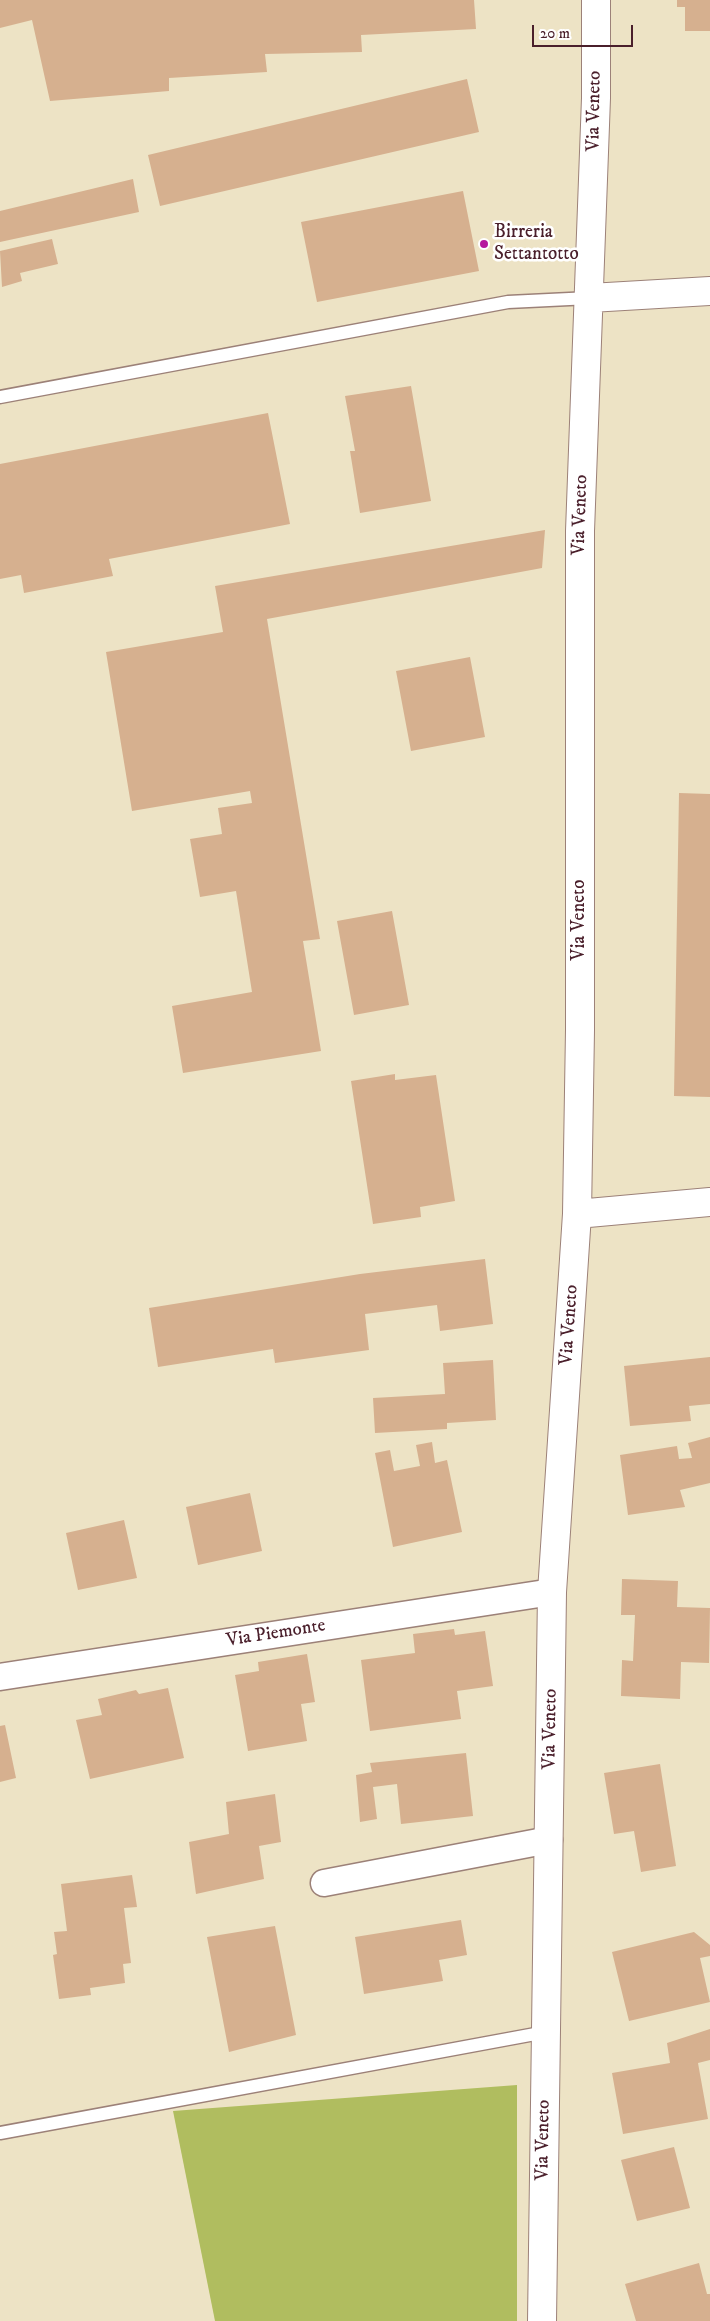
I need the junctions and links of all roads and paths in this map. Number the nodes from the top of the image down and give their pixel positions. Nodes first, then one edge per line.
1 (596, 0) edge
2 (710, 291) edge
3 (590, 298) junction
4 (0, 396) edge
5 (710, 1202) edge
6 (577, 1214) junction
7 (552, 1592) junction
8 (0, 1677) edge
9 (549, 1840) junction
10 (324, 1883) dead end
11 (546, 2032) junction
12 (0, 2133) edge
13 (542, 2321) edge

1 - 3 street, Via Veneto
2 - 3 street
3 - 4 lane
3 - 6 street, Via Veneto
5 - 6 street
6 - 7 street, Via Veneto
7 - 8 street, Via Piemonte
7 - 9 street, Via Veneto
9 - 10 street
9 - 11 street, Via Veneto
11 - 12 lane
11 - 13 street, Via Veneto

